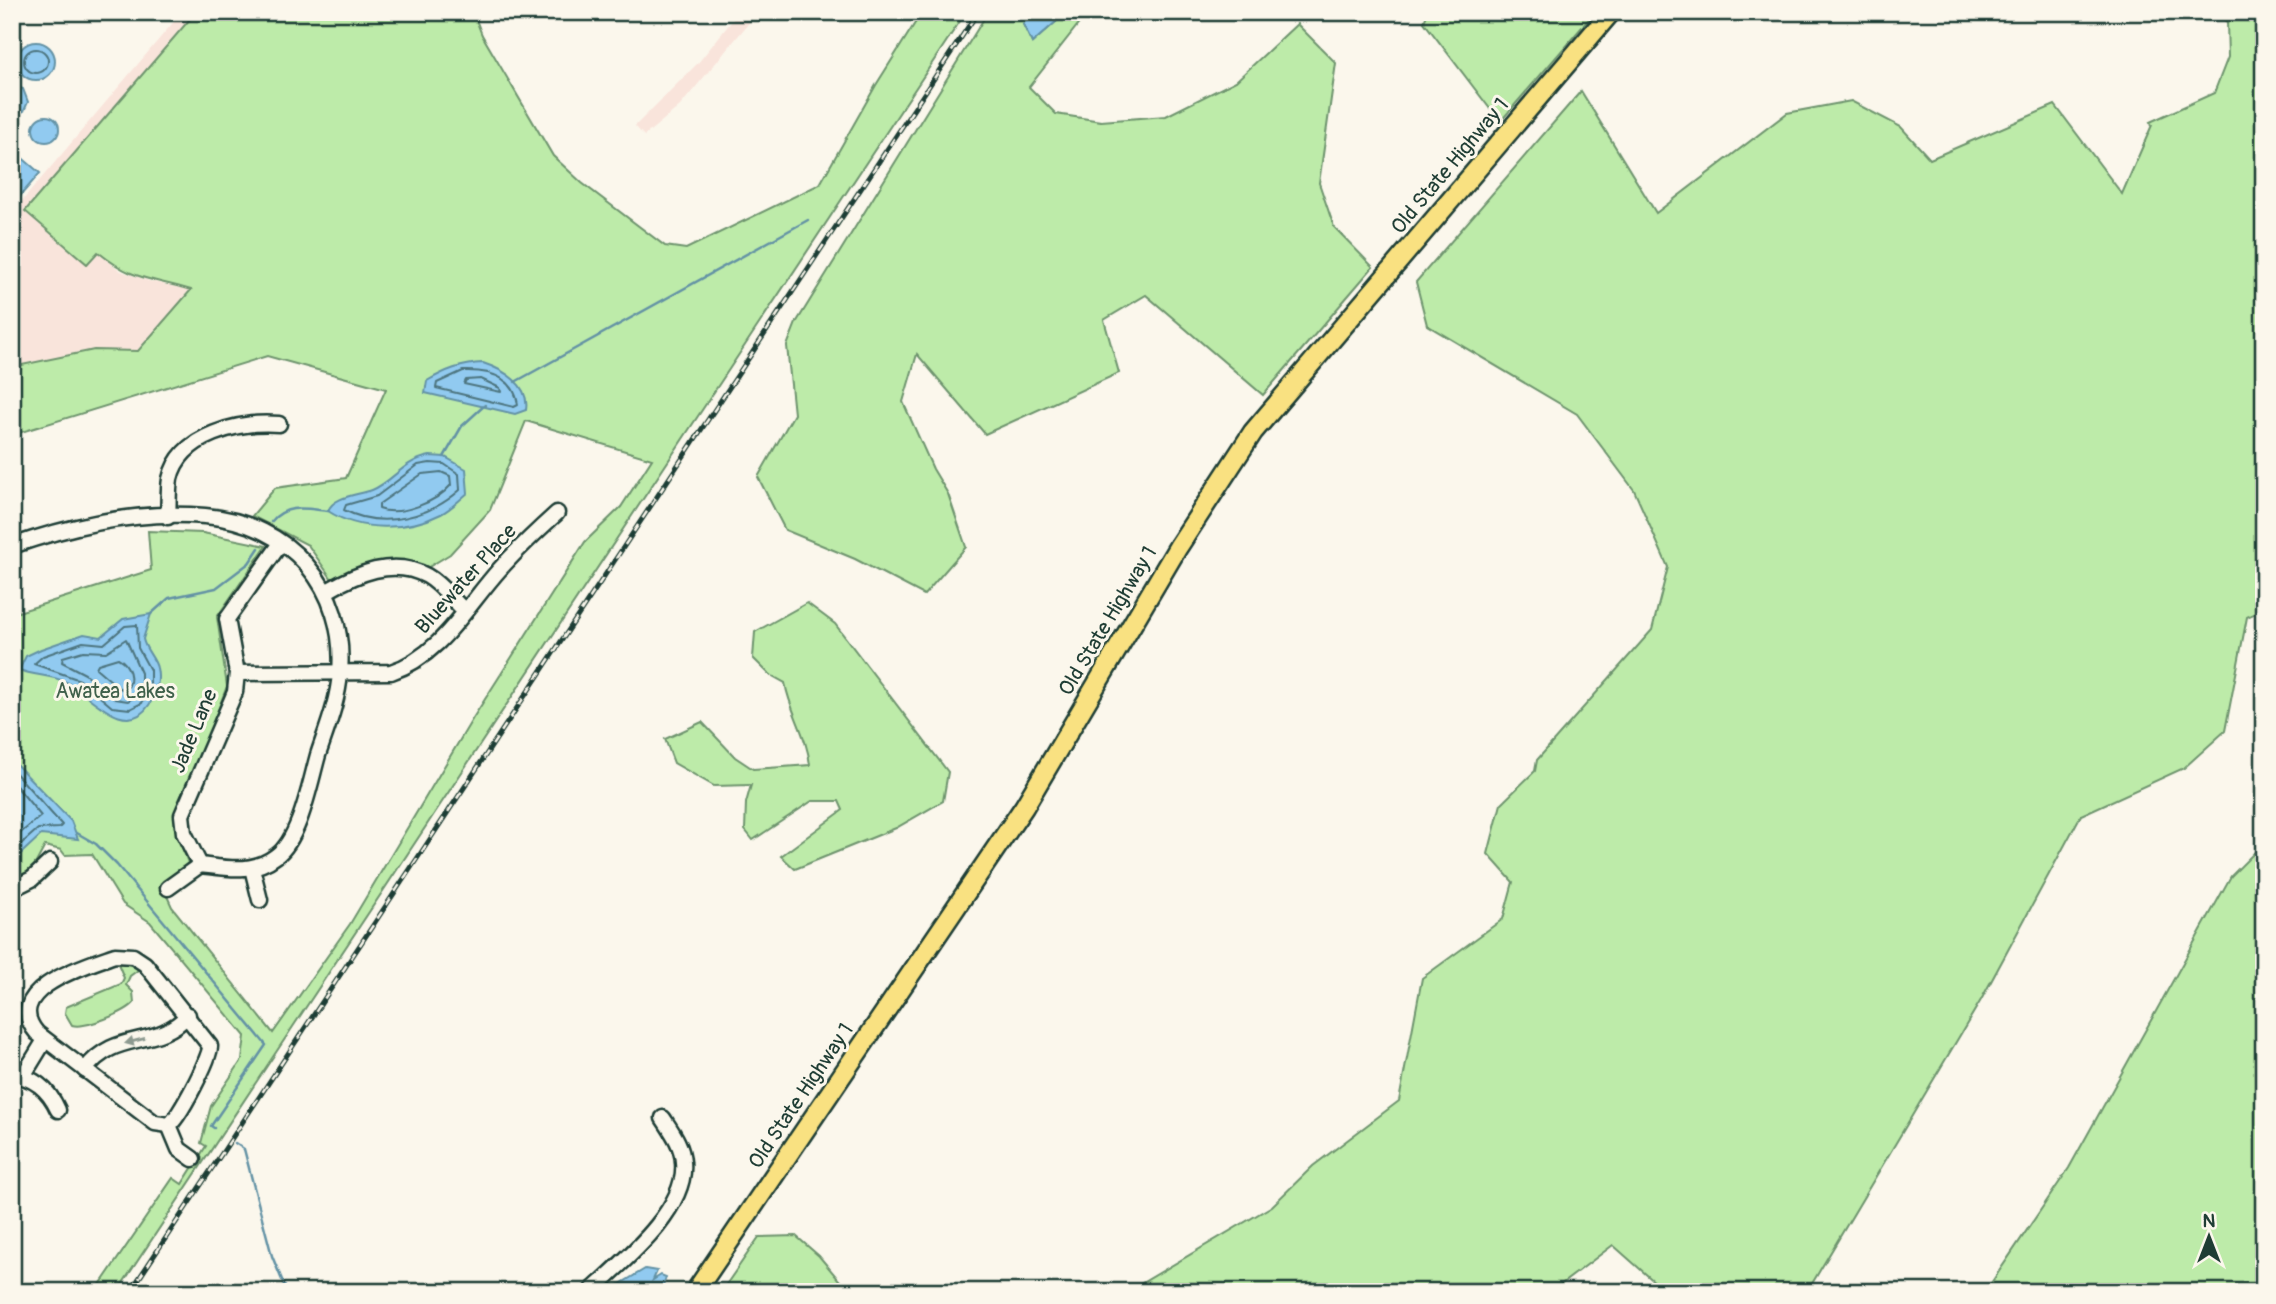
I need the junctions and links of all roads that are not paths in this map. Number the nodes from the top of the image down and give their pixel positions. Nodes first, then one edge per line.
1 (1611, 12) edge
2 (279, 424) dead end
3 (557, 513) dead end
4 (168, 517) junction
5 (281, 543) junction
6 (12, 546) edge
7 (327, 591) junction
8 (464, 610) junction
9 (341, 672) junction
10 (237, 673) junction
11 (50, 862) dead end
12 (200, 865) junction
13 (253, 868) junction
14 (168, 888) dead end
15 (12, 889) edge
16 (260, 900) dead end
17 (188, 1016) junction
18 (46, 1040) junction
19 (85, 1070) junction
20 (18, 1076) edge
21 (58, 1110) dead end
22 (663, 1118) dead end
23 (169, 1125) junction
24 (193, 1159) dead end
25 (590, 1292) edge
26 (695, 1292) edge

1 - 26 main road, Old State Highway 1
2 - 4 street
3 - 8 street, Bluewater Place
4 - 5 street
4 - 6 street
5 - 7 street
5 - 10 street, Jade Lane
7 - 8 street
7 - 9 street
8 - 9 street, Bluewater Place
9 - 10 street, Bluewater Place
9 - 13 street
10 - 12 street, Jade Lane
11 - 15 street
12 - 13 street
12 - 14 street
13 - 16 street
17 - 18 street
17 -> 19 street
17 - 23 street
18 - 19 street
18 - 20 street
19 - 23 street
20 - 21 street
22 - 25 street
23 - 24 street

